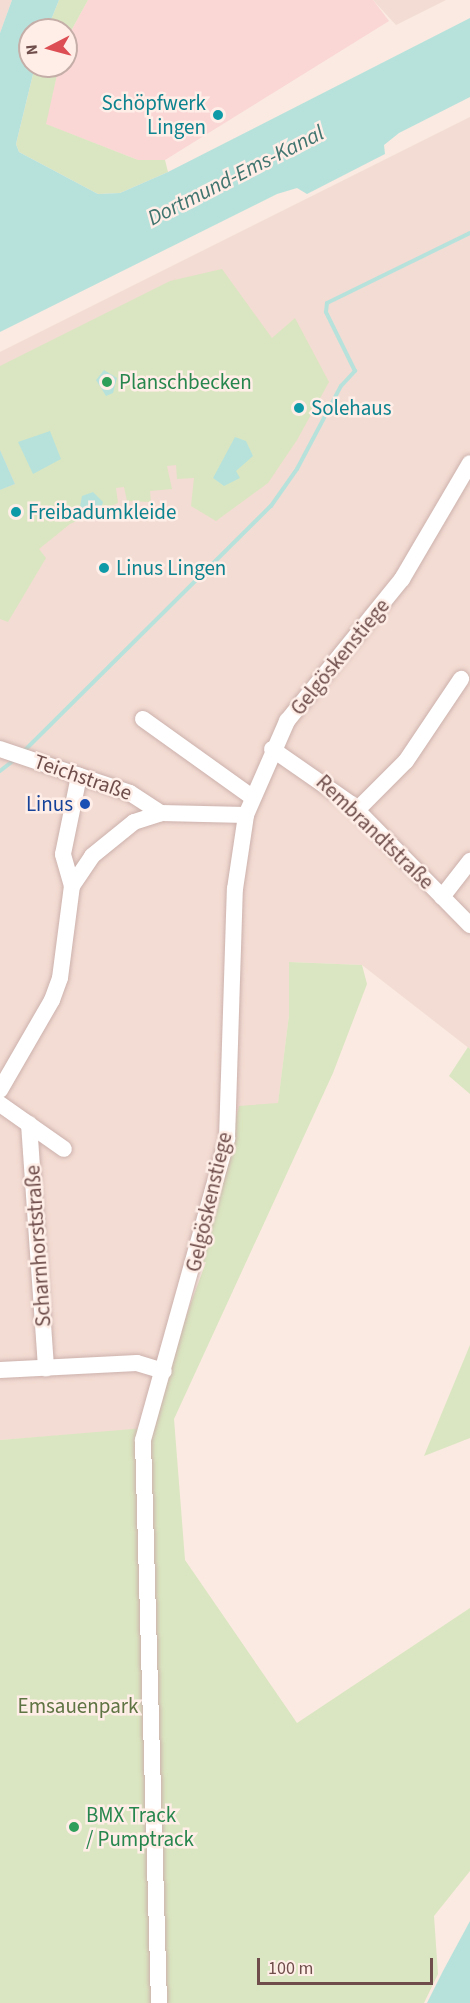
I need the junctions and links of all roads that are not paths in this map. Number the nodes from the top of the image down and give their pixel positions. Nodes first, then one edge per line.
1 (470, 465) edge
2 (461, 679) dead end
3 (143, 719) dead end
4 (272, 749) junction
5 (12, 753) edge
6 (79, 776) junction
7 (252, 797) junction
8 (357, 810) junction
9 (161, 813) junction
10 (246, 815) junction
11 (470, 861) edge
12 (72, 886) junction
13 (442, 897) junction
14 (470, 925) edge
15 (7, 1068) edge
16 (0, 1090) edge
17 (0, 1104) edge
18 (29, 1124) junction
19 (64, 1149) dead end
20 (46, 1368) junction
21 (0, 1370) edge
22 (164, 1371) junction
23 (159, 2003) edge

1 - 4 street, Gelgöskenstiege
2 - 8 street
3 - 7 street
4 - 7 street, Gelgöskenstiege
4 - 8 street, Rembrandtstraße
5 - 6 street, Teichstraße
6 - 9 street, Teichstraße
6 - 12 street
7 - 10 street, Gelgöskenstiege
8 - 13 street, Rembrandtstraße
9 - 10 street
9 - 12 street
10 - 22 street, Gelgöskenstiege
11 - 13 street
12 - 15 street
13 - 14 street, Rembrandtstraße
15 - 16 street
17 - 18 street
18 - 19 street
18 - 20 street, Scharnhorststraße
20 - 21 street
20 - 22 street
22 - 23 street, Gelgöskenstiege

